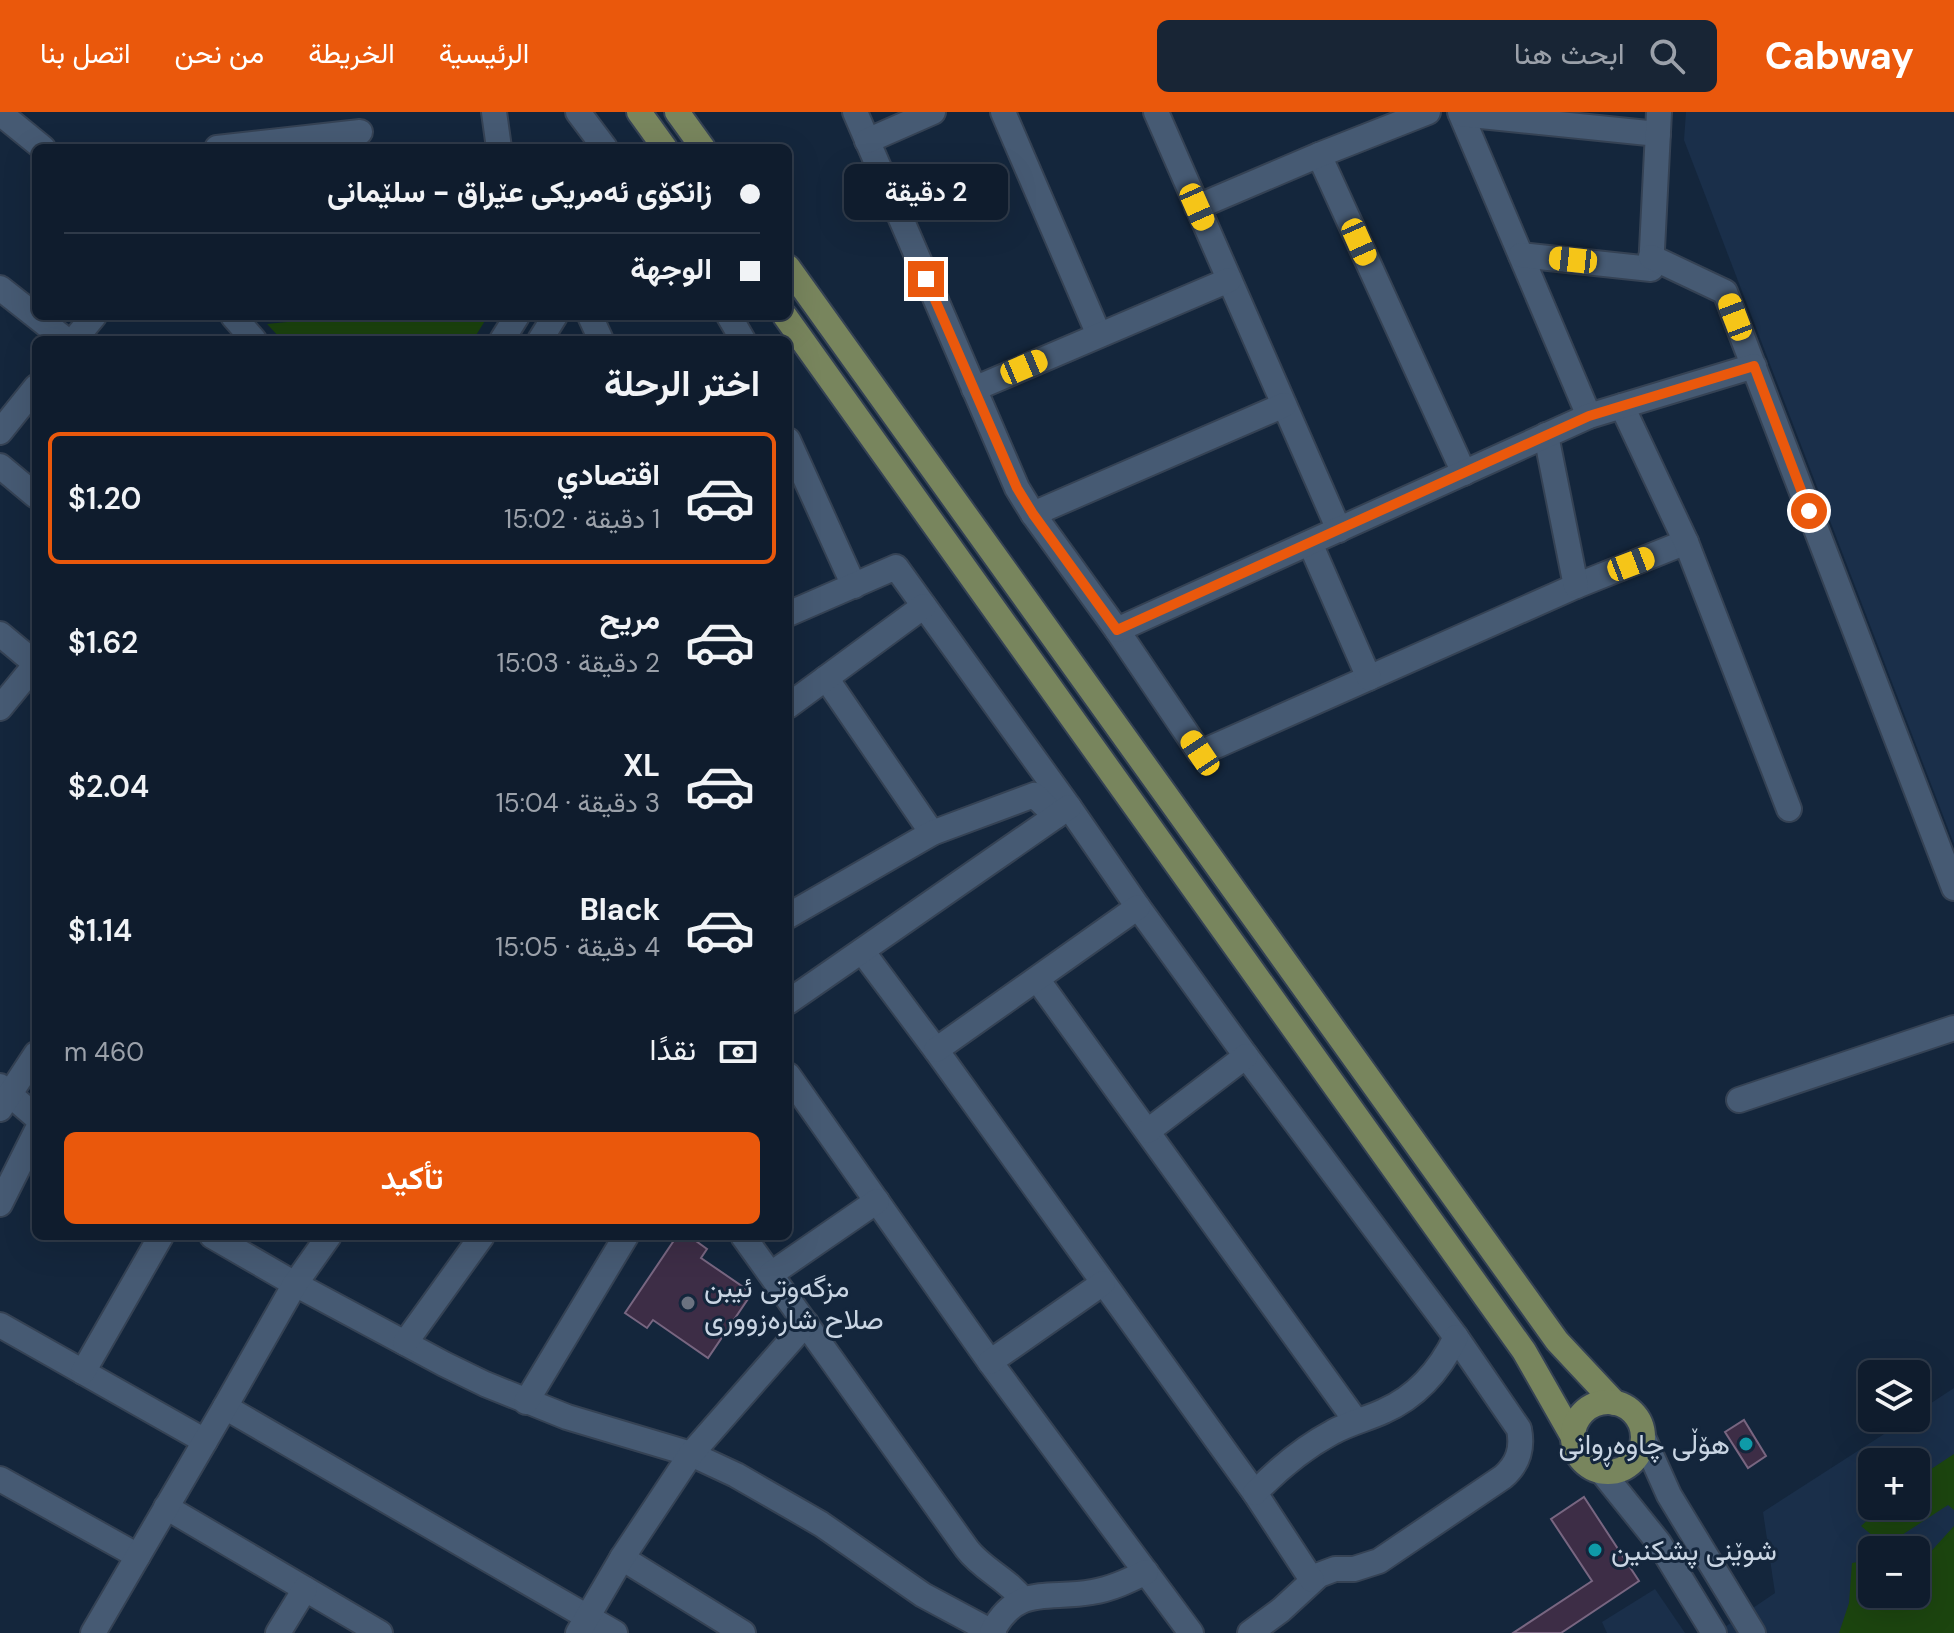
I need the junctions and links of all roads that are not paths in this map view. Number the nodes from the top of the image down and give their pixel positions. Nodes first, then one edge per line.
1 (494, 112) edge
2 (578, 112) edge
3 (639, 112) edge
4 (677, 112) edge
5 (855, 112) edge
6 (933, 112) edge
7 (1003, 112) edge
8 (1156, 112) edge
9 (1428, 112) edge
10 (0, 113) edge
11 (1471, 114) edge
12 (1659, 123) edge
13 (360, 131) edge
14 (867, 141) junction
15 (38, 144) edge
16 (251, 144) edge
17 (498, 144) edge
18 (602, 144) edge
19 (662, 144) edge
20 (700, 144) edge
21 (1319, 155) junction
22 (1197, 207) junction
23 (1521, 255) junction
24 (1651, 257) junction
25 (792, 273) edge
26 (1229, 280) junction
27 (0, 288) edge
28 (32, 313) edge
29 (41, 320) edge
30 (91, 320) edge
31 (236, 320) edge
32 (788, 320) edge
33 (1099, 335) junction
34 (61, 336) edge
35 (77, 336) edge
36 (250, 336) edge
37 (1754, 366) junction
38 (974, 389) junction
39 (32, 392) edge
40 (1284, 405) junction
41 (1622, 406) junction
42 (1589, 416) junction
43 (0, 432) edge
44 (1546, 435) junction
45 (792, 456) edge
46 (1464, 473) junction
47 (3, 475) edge
48 (32, 493) edge
49 (1033, 514) junction
50 (1339, 530) junction
51 (1686, 542) junction
52 (1310, 543) junction
53 (854, 586) junction
54 (1576, 586) junction
55 (924, 606) junction
56 (792, 612) edge
57 (1117, 630) junction
58 (0, 634) edge
59 (32, 661) edge
60 (32, 669) edge
61 (826, 678) junction
62 (1369, 678) junction
63 (792, 703) edge
64 (0, 708) edge
65 (1789, 809) dead end
66 (1062, 812) junction
67 (932, 833) junction
68 (1954, 888) edge
69 (1138, 907) junction
70 (792, 914) edge
71 (862, 951) junction
72 (1037, 979) junction
73 (792, 999) edge
74 (1954, 1028) edge
75 (936, 1050) junction
76 (1246, 1056) junction
77 (32, 1059) edge
78 (792, 1081) edge
79 (3, 1096) edge
80 (1739, 1100) dead end
81 (32, 1114) edge
82 (1148, 1131) junction
83 (32, 1140) edge
84 (877, 1201) junction
85 (0, 1204) edge
86 (159, 1240) edge
87 (219, 1240) edge
88 (326, 1240) edge
89 (479, 1240) edge
90 (624, 1240) edge
91 (746, 1240) edge
92 (771, 1274) junction
93 (1103, 1283) junction
94 (295, 1284) junction
95 (806, 1323) junction
96 (0, 1325) edge
97 (1456, 1337) junction
98 (405, 1343) junction
99 (990, 1362) junction
100 (83, 1372) junction
101 (526, 1402) junction
102 (1615, 1403) junction
103 (225, 1407) junction
104 (1356, 1421) junction
105 (1573, 1437) junction
106 (1643, 1437) junction
107 (205, 1441) junction
108 (691, 1454) junction
109 (1602, 1472) junction
110 (0, 1479) edge
111 (1255, 1493) junction
112 (166, 1507) junction
113 (138, 1556) junction
114 (622, 1558) junction
115 (1713, 1567) junction
116 (1146, 1572) junction
117 (1312, 1580) junction
118 (1685, 1585) junction
119 (305, 1589) junction
120 (1023, 1600) junction
121 (583, 1625) edge
122 (93, 1633) edge
123 (278, 1633) edge
124 (380, 1633) edge
125 (615, 1633) edge
126 (743, 1633) edge
127 (993, 1633) edge
128 (1191, 1633) edge
129 (1250, 1633) edge
130 (1714, 1633) edge
131 (1753, 1633) edge

1 - 17 street
2 - 18 street
3 - 19 main road
4 - 20 main road
5 - 14 street
6 - 14 street
7 - 33 street
8 - 22 street
9 - 21 street
10 - 15 street
11 - 12 street
11 - 23 street
12 - 24 street
13 - 16 street
14 - 38 street
21 - 22 street
21 - 46 street
22 - 26 street
23 - 24 street
23 - 42 street
24 - 37 street
25 - 102 main road
26 - 33 street
26 - 40 street
27 - 28 street
29 - 34 street
30 - 35 street
31 - 36 street
32 - 105 main road
33 - 38 street
37 - 41 street
37 - 68 street
38 - 49 street
39 - 43 street
40 - 49 street
40 - 50 street
41 - 42 street
41 - 51 street
42 - 44 street
44 - 46 street
44 - 54 street
45 - 53 street
46 - 50 street
47 - 48 street
49 - 57 street
50 - 52 street
51 - 54 street
51 - 65 street
52 - 57 street
52 - 62 street
53 - 55 street
53 - 56 street
54 - 62 street
55 - 61 street
55 - 66 street
57 - 62 street
58 - 59 street
60 - 64 street
61 - 63 street
61 - 67 street
66 - 67 street
66 - 69 street
66 - 71 street
67 - 70 street
69 - 72 street
69 - 76 street
71 - 73 street
71 - 75 street
72 - 75 street
72 - 82 street
74 - 80 street
75 - 93 street
76 - 82 street
76 - 97 street
77 - 79 street
78 - 84 street
79 - 81 street
82 - 104 street
83 - 85 street
84 - 92 street
84 - 99 street
86 - 100 street
87 - 94 street
88 - 94 street
89 - 98 street
90 - 101 street
91 - 92 street
92 - 95 street
93 - 99 street
93 - 111 street
94 - 98 street
94 - 103 street
95 - 108 street
95 - 120 street
96 - 100 street
97 - 104 street
97 - 117 street
98 - 101 street
99 - 116 street
100 - 107 street
101 - 108 street
102 - 105 main road
102 - 106 main road
103 - 107 street
103 - 121 street
104 - 111 street
105 - 109 main road
106 - 109 main road
106 - 115 street
107 - 112 street
108 - 114 street
108 - 127 street
109 - 118 street
110 - 113 street
111 - 117 street
112 - 113 street
112 - 119 street
113 - 122 street
114 - 121 street
114 - 126 street
115 - 118 street
115 - 131 street
116 - 120 street
116 - 128 street
117 - 129 street
118 - 130 street
119 - 123 street
119 - 124 street
120 - 127 street
121 - 125 street

